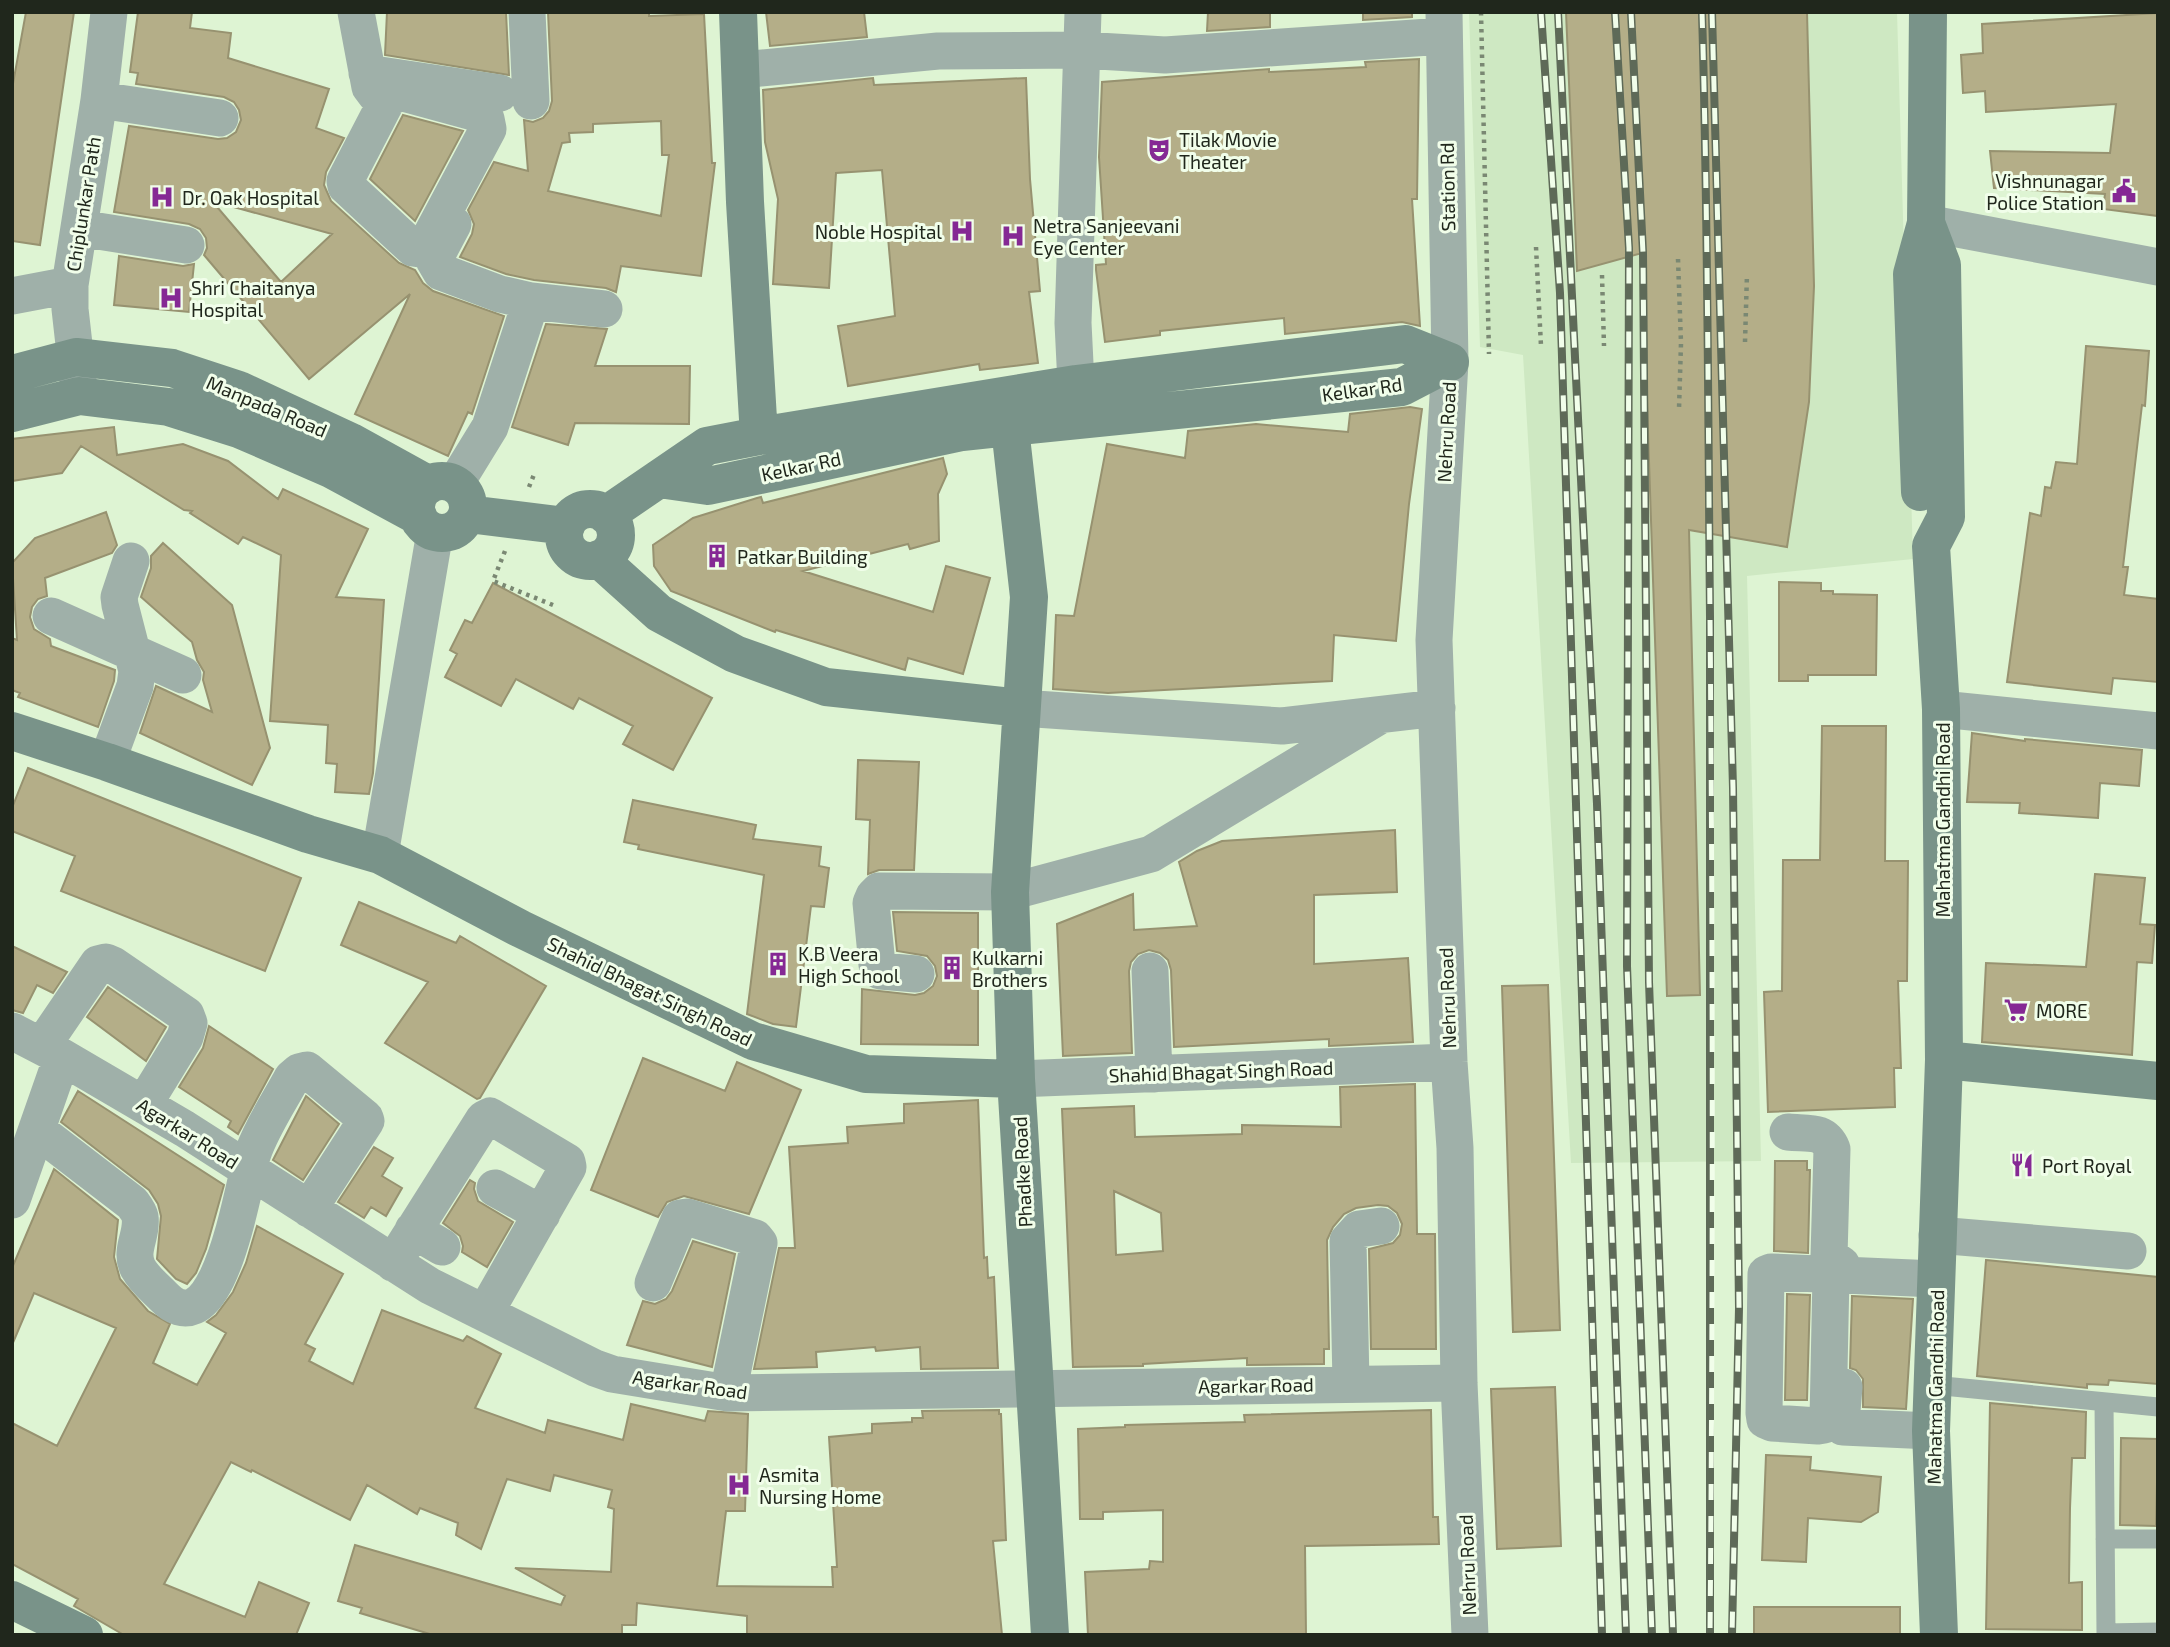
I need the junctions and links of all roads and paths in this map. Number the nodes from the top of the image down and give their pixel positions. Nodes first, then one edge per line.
1 (109, 12) edge
2 (356, 12) edge
3 (527, 12) edge
4 (738, 12) edge
5 (1083, 12) edge
6 (1481, 12) edge
7 (1928, 12) edge
8 (1444, 24) edge
9 (1082, 50) junction
10 (740, 70) junction
11 (99, 100) junction
12 (220, 118) dead end
13 (501, 130) dead end
14 (1927, 223) junction
15 (79, 228) junction
16 (186, 245) dead end
17 (1536, 247) dead end
18 (1678, 259) dead end
19 (2158, 267) edge
20 (1747, 274) dead end
21 (1602, 275) dead end
22 (70, 285) junction
23 (12, 296) edge
24 (531, 301) junction
25 (604, 309) dead end
26 (1745, 342) dead end
27 (1541, 346) dead end
28 (1604, 346) dead end
29 (1489, 354) dead end
30 (76, 358) junction
31 (1450, 362) junction
32 (12, 374) edge
33 (1076, 384) junction
34 (79, 396) junction
35 (1679, 409) dead end
36 (12, 413) edge
37 (1010, 428) junction
38 (759, 436) junction
39 (659, 479) junction
40 (441, 506) junction
41 (606, 515) junction
42 (566, 526) junction
43 (599, 559) junction
44 (131, 561) dead end
45 (493, 580) dead end
46 (553, 605) dead end
47 (51, 616) dead end
48 (131, 651) junction
49 (183, 675) dead end
50 (1021, 708) junction
51 (1437, 708) junction
52 (1941, 709) junction
53 (1381, 715) junction
54 (12, 731) edge
55 (2158, 731) edge
56 (107, 762) junction
57 (380, 855) junction
58 (1010, 892) junction
59 (1150, 971) dead end
60 (916, 974) dead end
61 (39, 1045) edge
62 (1944, 1060) junction
63 (1449, 1062) junction
64 (1154, 1074) junction
65 (1016, 1079) junction
66 (2158, 1081) edge
67 (144, 1104) junction
68 (37, 1130) junction
69 (1788, 1132) dead end
70 (249, 1171) junction
71 (15, 1183) edge
72 (495, 1188) dead end
73 (309, 1209) junction
74 (542, 1213) junction
75 (1381, 1226) dead end
76 (1937, 1235) junction
77 (2128, 1251) dead end
78 (393, 1263) junction
79 (1844, 1275) junction
80 (1936, 1279) junction
81 (653, 1283) dead end
82 (485, 1312) junction
83 (1350, 1383) junction
84 (1459, 1383) junction
85 (1933, 1385) junction
86 (1033, 1388) junction
87 (728, 1393) junction
88 (2104, 1402) junction
89 (2158, 1407) edge
90 (1931, 1431) junction
91 (2105, 1539) junction
92 (2158, 1539) edge
93 (12, 1600) edge
94 (2158, 1632) edge
95 (84, 1635) edge
96 (1050, 1635) edge
97 (1470, 1635) edge
98 (1939, 1635) edge

1 - 11 street, Chiplunkar Path
2 - 3 street
4 - 10 street, Kelkar Rd
5 - 9 street
6 - 29 path
7 - 14 street, Mahatma Gandhi Road
8 - 9 street
8 - 31 street, Station Rd
9 - 10 street
9 - 33 street
10 - 38 street, Kelkar Rd
11 - 12 street
11 - 15 street, Chiplunkar Path
13 - 24 street
14 - 19 street
14 - 52 street, Mahatma Gandhi Road
15 - 16 street
15 - 22 street, Chiplunkar Path
17 - 27 path
18 - 35 path
20 - 26 path
21 - 28 path
22 - 23 street
22 - 30 street, Chiplunkar Path
24 - 25 street
24 - 40 street
30 - 32 street, Manpada Road
30 - 34 street, Chiplunkar Path
30 - 40 street, Manpada Road
31 - 33 street, Kelkar Rd
31 - 37 street, Kelkar Rd
31 - 51 street, Nehru Road
33 - 38 street, Kelkar Rd
34 - 36 street, Manpada Road
34 - 40 street, Manpada Road
37 - 39 street, Kelkar Rd
37 - 50 street, Phadke Road
38 - 39 street, Kelkar Rd
39 - 41 street, Kelkar Rd
40 - 42 street
40 - 57 street
41 - 42 street
41 - 43 street
42 - 43 street
43 - 50 street
44 - 48 street
45 - 46 path
47 - 48 street
48 - 49 street
48 - 56 street
50 - 53 street
50 - 58 street, Phadke Road
51 - 53 street
51 - 63 street, Nehru Road
52 - 55 street
52 - 62 street, Mahatma Gandhi Road
53 - 58 street
54 - 56 street, Shahid Bhagat Singh Road
56 - 57 street, Shahid Bhagat Singh Road
57 - 65 street, Shahid Bhagat Singh Road
58 - 60 street
58 - 65 street, Phadke Road
59 - 64 street
61 - 67 street, Agarkar Road
61 - 67 street
61 - 68 street
62 - 66 street
62 - 76 street, Mahatma Gandhi Road
63 - 64 street, Shahid Bhagat Singh Road
63 - 84 street, Nehru Road
64 - 65 street, Shahid Bhagat Singh Road
65 - 86 street, Phadke Road
67 - 70 street, Agarkar Road
68 - 70 street
68 - 71 street
69 - 79 street
70 - 73 street, Agarkar Road
70 - 73 street
72 - 74 street
73 - 78 street, Agarkar Road
74 - 78 street
74 - 82 street
75 - 83 street
76 - 77 street
76 - 80 street, Mahatma Gandhi Road
78 - 82 street, Agarkar Road
79 - 80 street
79 - 90 street
80 - 85 street, Mahatma Gandhi Road
81 - 87 street
82 - 87 street, Agarkar Road
83 - 84 street, Agarkar Road
83 - 86 street, Agarkar Road
84 - 97 street, Nehru Road
85 - 88 lane
85 - 90 street, Mahatma Gandhi Road
86 - 87 street, Agarkar Road
86 - 96 street, Phadke Road
88 - 89 lane
88 - 91 lane
90 - 98 street, Mahatma Gandhi Road
91 - 92 lane
91 - 94 lane
93 - 95 street

